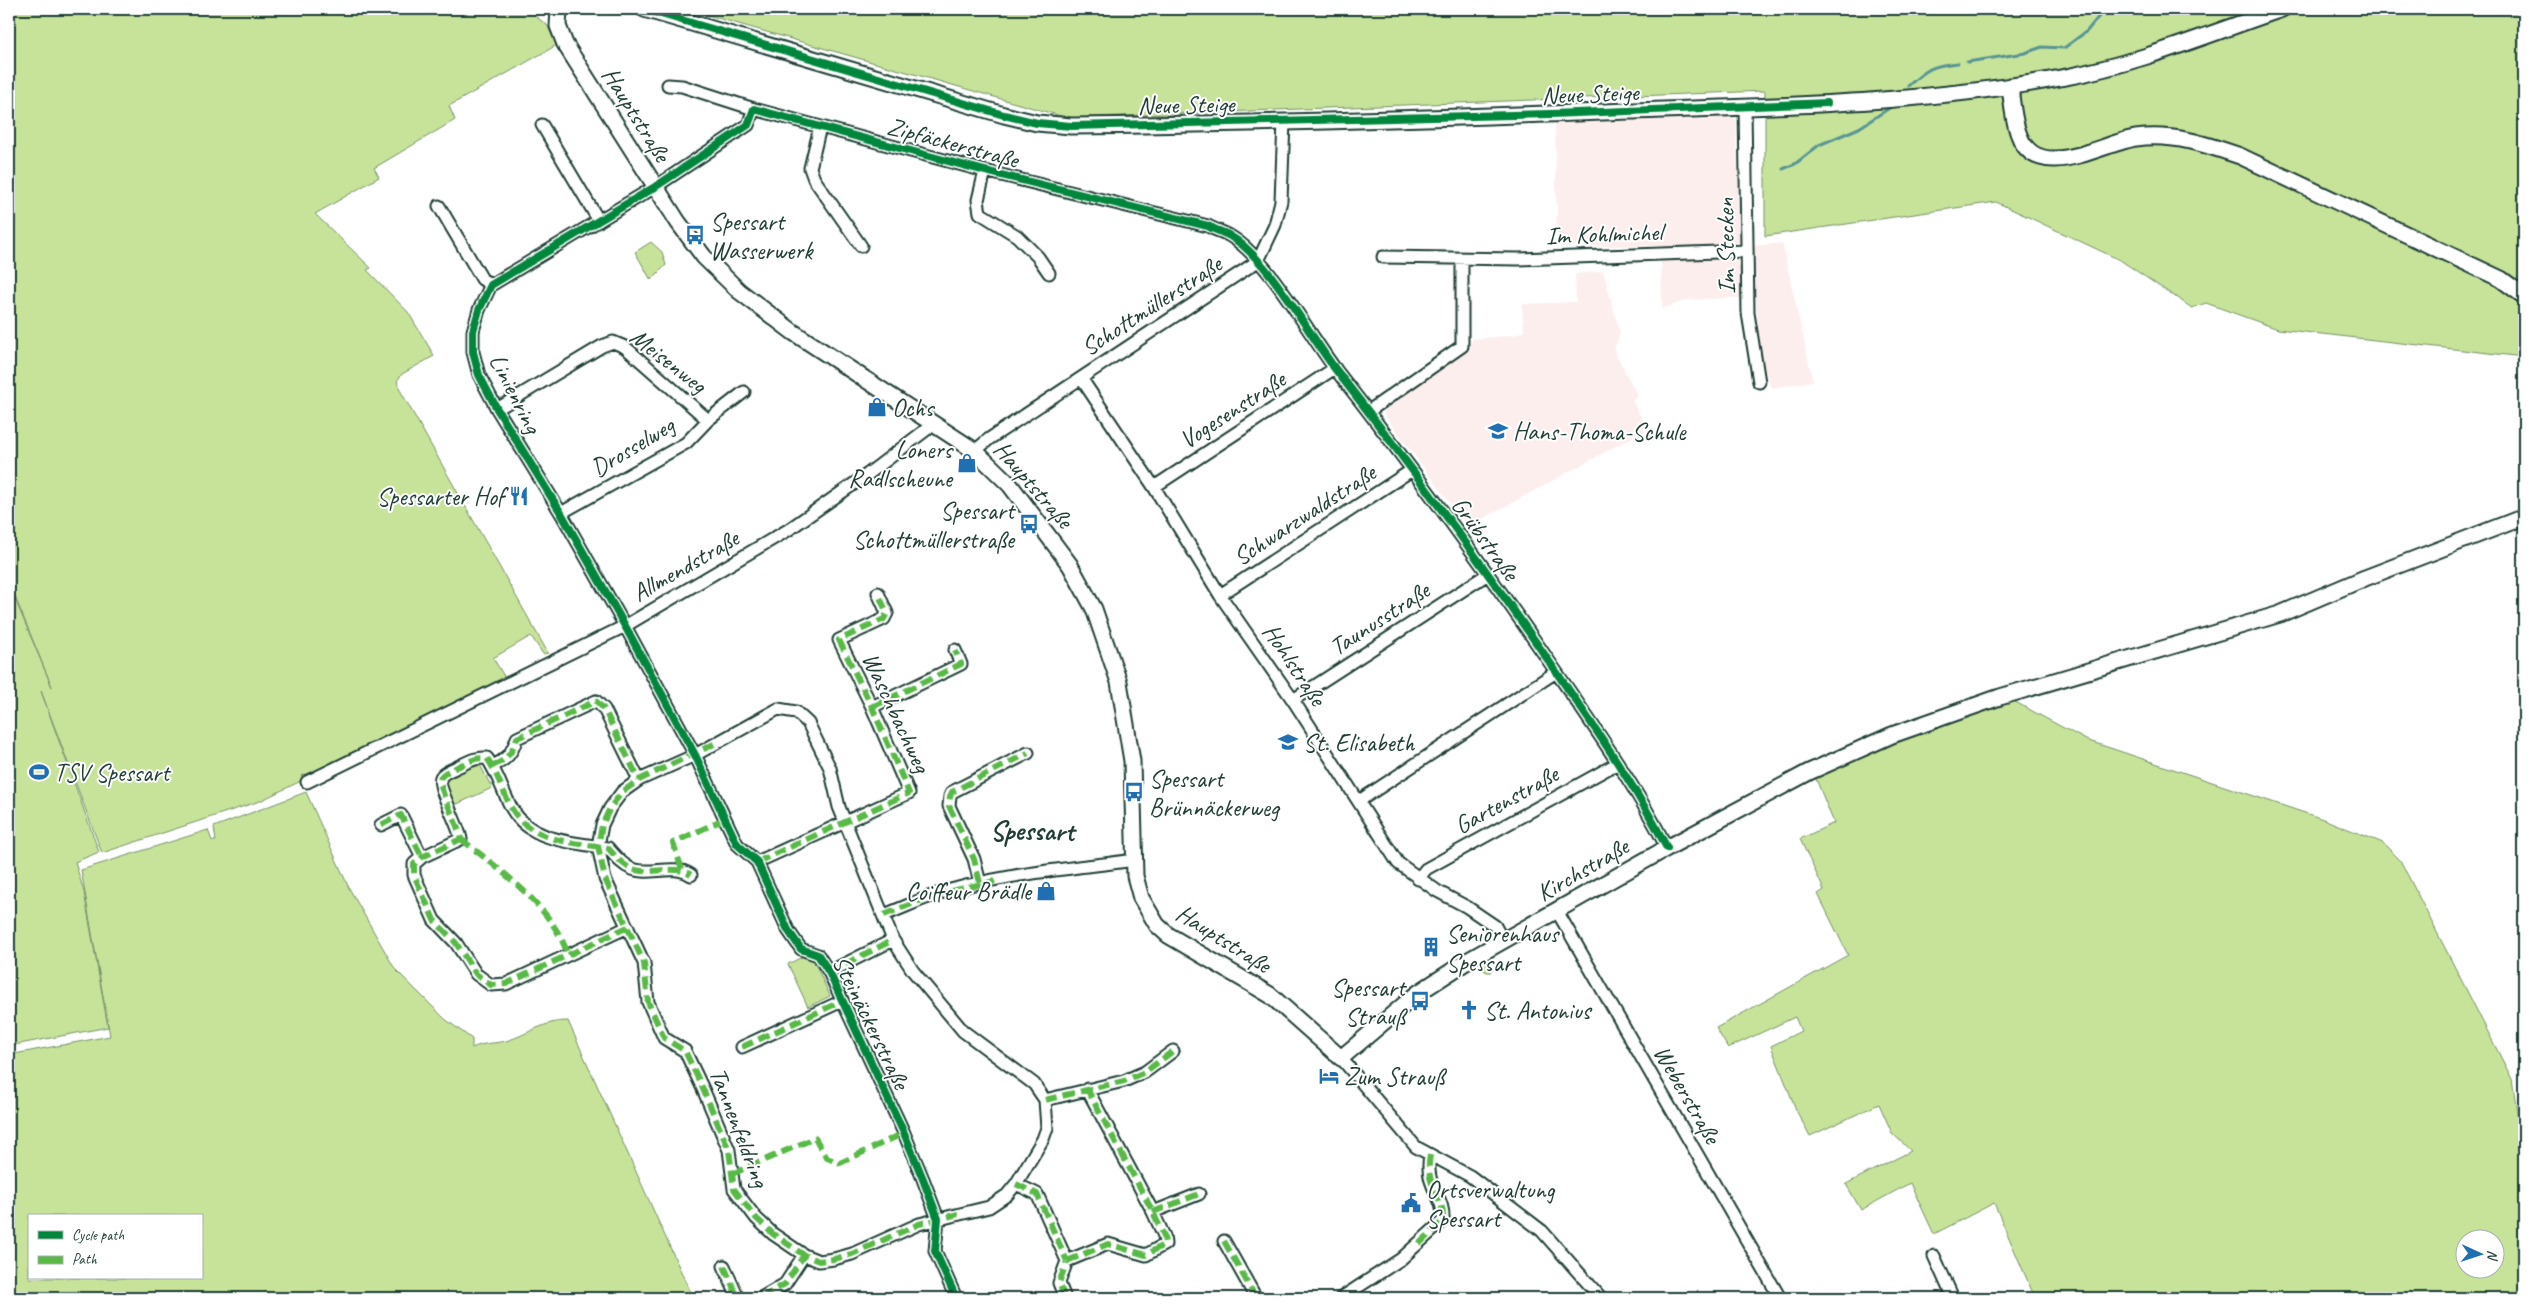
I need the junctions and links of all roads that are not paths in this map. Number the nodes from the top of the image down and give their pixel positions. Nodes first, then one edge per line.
1 (559, 9) edge
2 (644, 9) edge
3 (2282, 9) edge
4 (668, 85) dead end
5 (2010, 86) junction
6 (1744, 107) junction
7 (754, 109) junction
8 (1284, 121) junction
9 (542, 125) dead end
10 (820, 127) junction
11 (985, 171) junction
12 (655, 187) junction
13 (440, 206) dead end
14 (599, 221) junction
15 (861, 246) dead end
16 (1747, 251) junction
17 (1383, 257) dead end
18 (1462, 259) junction
19 (1258, 260) junction
20 (1049, 273) dead end
21 (491, 284) junction
22 (2524, 296) edge
23 (1335, 368) junction
24 (1081, 378) junction
25 (1759, 382) dead end
26 (744, 392) dead end
27 (497, 410) junction
28 (1370, 411) junction
29 (708, 420) junction
30 (935, 423) junction
31 (975, 451) junction
32 (1412, 470) junction
33 (1154, 487) junction
34 (561, 513) junction
35 (2524, 517) edge
36 (1488, 574) junction
37 (878, 592) dead end
38 (1220, 595) junction
39 (625, 626) junction
40 (955, 650) dead end
41 (1556, 672) junction
42 (1293, 700) junction
43 (872, 707) junction
44 (1028, 754) dead end
45 (695, 755) junction
46 (1618, 763) junction
47 (492, 766) junction
48 (639, 780) junction
49 (307, 782) dead end
50 (1359, 800) junction
51 (845, 822) junction
52 (381, 825) dead end
53 (598, 846) junction
54 (1667, 848) junction
55 (422, 857) junction
56 (1135, 860) junction
57 (757, 862) junction
58 (691, 875) dead end
59 (1418, 878) junction
60 (980, 883) junction
61 (1557, 911) junction
62 (884, 915) junction
63 (628, 927) junction
64 (893, 940) junction
65 (1503, 941) junction
66 (830, 972) junction
67 (842, 1001) junction
68 (742, 1047) dead end
69 (1173, 1051) dead end
70 (1341, 1058) junction
71 (1087, 1089) junction
72 (1045, 1100) junction
73 (1430, 1155) junction
74 (1016, 1184) junction
75 (1199, 1194) dead end
76 (1153, 1212) junction
77 (938, 1219) junction
78 (1224, 1241) dead end
79 (804, 1255) junction
80 (1934, 1256) dead end
81 (1067, 1261) junction
82 (724, 1266) dead end
83 (738, 1298) edge
84 (761, 1298) edge
85 (956, 1298) edge
86 (1065, 1298) edge
87 (1256, 1298) edge
88 (1341, 1298) edge
89 (1601, 1298) edge
90 (1780, 1298) edge
91 (1953, 1298) edge

1 - 12 street, Hauptstraße
2 - 8 street, Neue Steige
3 - 5 street, Neue Steige
4 - 7 street, Zipfäckerstraße
5 - 6 street, Neue Steige
5 - 22 street
6 - 8 street, Neue Steige
6 - 16 street, Im Stecken
7 - 10 street, Zipfäckerstraße
7 - 12 street
8 - 19 street, Schottmüllerstraße
9 - 14 street
10 - 11 street, Zipfäckerstraße
10 - 15 street
11 - 19 street, Zipfäckerstraße
11 - 20 street
12 - 14 street
12 - 30 street, Hauptstraße
13 - 21 street
14 - 21 street
16 - 18 street, Im Kohlmichel
16 - 25 street, Im Stecken
17 - 18 street, Im Kohlmichel
18 - 28 street
19 - 23 street, Grübstraße
19 - 24 street, Schottmüllerstraße
21 - 27 street, Linienring
23 - 28 street, Grübstraße
23 - 33 street, Vogesenstraße
24 - 31 street, Schottmüllerstraße
24 - 33 street, Hohlstraße
26 - 29 street, Drosselweg
27 - 29 street, Meisenweg
27 - 34 street, Linienring
28 - 32 street, Grübstraße
29 - 34 street, Drosselweg
30 - 31 street, Hauptstraße
30 - 39 street, Allmendstraße
31 - 56 street, Hauptstraße
32 - 36 street, Grübstraße
32 - 38 street, Schwarzwaldstraße
33 - 38 street, Hohlstraße
34 - 39 street, Linienring
35 - 54 street, Kirchstraße
36 - 41 street, Grübstraße
36 - 42 street, Taunusstraße
37 - 43 street, Waschbachweg
38 - 42 street, Hohlstraße
39 - 45 street, Steinäckerstraße
39 - 49 street, Allmendstraße
40 - 43 street
41 - 46 street, Grübstraße
41 - 50 street
42 - 50 street, Hohlstraße
43 - 51 street, Waschbachweg
44 - 60 street
45 - 48 street, Tannenfeldring
45 - 51 street, Tannenfeldring
45 - 57 street, Steinäckerstraße
46 - 54 street, Grübstraße
46 - 59 street, Gartenstraße
47 - 48 street
47 - 53 street
47 - 55 street
48 - 53 street, Tannenfeldring
50 - 59 street, Hohlstraße
51 - 57 street
51 - 62 street, Tannenfeldring
52 - 55 street
53 - 58 street
53 - 63 street, Tannenfeldring
54 - 61 street, Kirchstraße
55 - 63 street
56 - 60 street
56 - 70 street, Hauptstraße
57 - 66 street, Steinäckerstraße
59 - 65 street, Hohlstraße
60 - 62 street
61 - 65 street, Kirchstraße
61 - 90 street, Weberstraße
62 - 64 street, Tannenfeldring
63 - 79 street, Tannenfeldring
64 - 66 street
64 - 72 street, Tannenfeldring
65 - 70 street, Kirchstraße
66 - 67 street, Steinäckerstraße
67 - 68 street, Steinäckerstraße
67 - 77 street, Steinäckerstraße
69 - 71 street
70 - 73 street
71 - 72 street
71 - 76 street
72 - 74 street, Tannenfeldring
73 - 88 street
73 - 89 street
74 - 77 street, Tannenfeldring
74 - 81 street
75 - 76 street
76 - 81 street
77 - 79 street, Tannenfeldring
77 - 85 street, Steinäckerstraße
78 - 87 street
79 - 84 street
80 - 91 street
81 - 86 street
82 - 83 street

